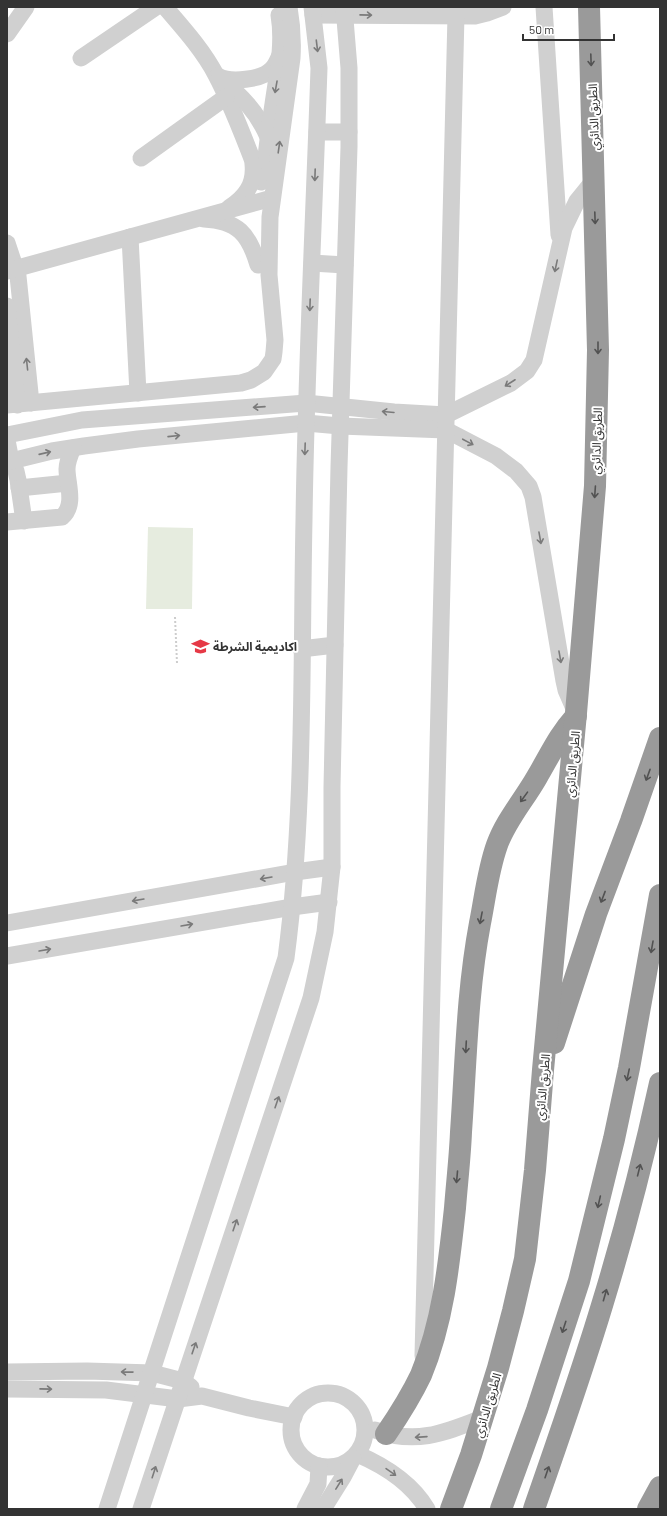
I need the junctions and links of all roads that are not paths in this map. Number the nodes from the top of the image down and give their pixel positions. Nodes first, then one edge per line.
1 (26, 7) edge
2 (156, 7) edge
3 (165, 7) edge
4 (278, 7) edge
5 (289, 7) edge
6 (502, 7) edge
7 (544, 7) edge
8 (589, 7) edge
9 (313, 11) edge
10 (345, 11) edge
11 (456, 11) edge
12 (7, 34) edge
13 (280, 53) junction
14 (81, 58) dead end
15 (216, 74) junction
16 (226, 97) junction
17 (317, 132) junction
18 (349, 132) junction
19 (268, 138) junction
20 (141, 158) dead end
21 (253, 162) junction
22 (594, 180) junction
23 (265, 195) junction
24 (224, 211) junction
25 (198, 219) junction
26 (130, 237) junction
27 (7, 243) edge
28 (560, 245) junction
29 (312, 263) junction
30 (258, 265) junction
31 (345, 265) junction
32 (11, 269) edge
33 (7, 306) edge
34 (138, 387) junction
35 (18, 399) edge
36 (306, 403) junction
37 (341, 408) junction
38 (306, 423) junction
39 (446, 423) junction
40 (340, 426) junction
41 (7, 435) edge
42 (7, 440) edge
43 (73, 448) junction
44 (9, 462) edge
45 (68, 484) junction
46 (20, 488) junction
47 (15, 521) edge
48 (335, 645) junction
49 (302, 649) junction
50 (576, 715) junction
51 (660, 738) edge
52 (332, 867) junction
53 (295, 872) junction
54 (660, 895) edge
55 (329, 902) junction
56 (292, 907) junction
57 (7, 923) edge
58 (7, 956) edge
59 (543, 1070) junction
60 (660, 1083) edge
61 (423, 1368) junction
62 (7, 1372) edge
63 (152, 1373) junction
64 (183, 1381) junction
65 (7, 1389) edge
66 (145, 1394) junction
67 (202, 1396) junction
68 (178, 1399) junction
69 (294, 1417) junction
70 (482, 1418) junction
71 (366, 1426) junction
72 (386, 1434) junction
73 (355, 1456) junction
74 (319, 1466) junction
75 (660, 1486) edge
76 (107, 1509) edge
77 (141, 1509) edge
78 (305, 1509) edge
79 (323, 1509) edge
80 (428, 1509) edge
81 (451, 1509) edge
82 (501, 1509) edge
83 (534, 1509) edge
84 (648, 1509) edge

1 - 12 street
2 - 14 street
3 - 15 street
4 - 13 street
23 -> 5 street
6 - 11 street
7 - 28 street
8 -> 22 highway, الطريق الدائري
9 - 10 street
9 -> 17 street
10 -> 11 street
10 - 18 street
11 - 39 street
13 - 15 street
13 -> 19 street
15 - 16 street
15 - 19 street
16 - 20 street
16 - 21 street
17 - 18 street
17 -> 29 street
18 - 31 street
19 - 23 street
21 - 23 street
21 - 24 street
22 - 28 street
22 -> 50 highway, الطريق الدائري
23 - 24 street
23 - 30 street
23 - 34 street
24 - 25 street
25 - 26 street
25 - 30 street
26 - 32 street
26 - 34 street
27 - 32 street
28 -> 39 street
29 - 31 street
29 -> 36 street
30 - 34 street
31 - 37 street
35 -> 32 street
33 - 35 street
34 - 35 street
36 - 37 street
36 - 38 street
36 -> 41 street
39 -> 37 street
37 - 40 street
38 - 40 street
43 -> 38 street
38 -> 49 street
39 - 40 street
39 -> 50 street
39 - 61 street
40 - 48 street
42 - 44 street
44 -> 43 street
43 - 45 street
44 - 46 street
45 - 46 street
45 - 47 street
46 - 47 street
48 - 49 street
48 - 52 street
49 - 53 street
50 - 59 highway, الطريق الدائري
50 -> 61 highway
51 -> 59 highway
52 - 53 street
52 - 55 street
53 - 56 street
53 -> 57 street
54 -> 82 highway
55 - 56 street
64 -> 55 street
58 -> 56 street
56 - 63 street
59 - 70 highway, الطريق الدائري
83 -> 60 highway
61 - 72 highway
63 -> 62 street
63 - 64 street
63 - 66 street
64 - 67 street
64 - 68 street
65 -> 66 street
66 - 68 street
66 - 76 street
67 - 68 street
67 - 69 street
77 -> 68 street
69 - 71 street
69 - 74 street
70 -> 72 street
70 - 81 highway, الطريق الدائري
71 - 72 street
71 - 73 street
73 - 74 street
79 -> 73 street
73 -> 80 street
74 - 78 street
75 - 84 highway

